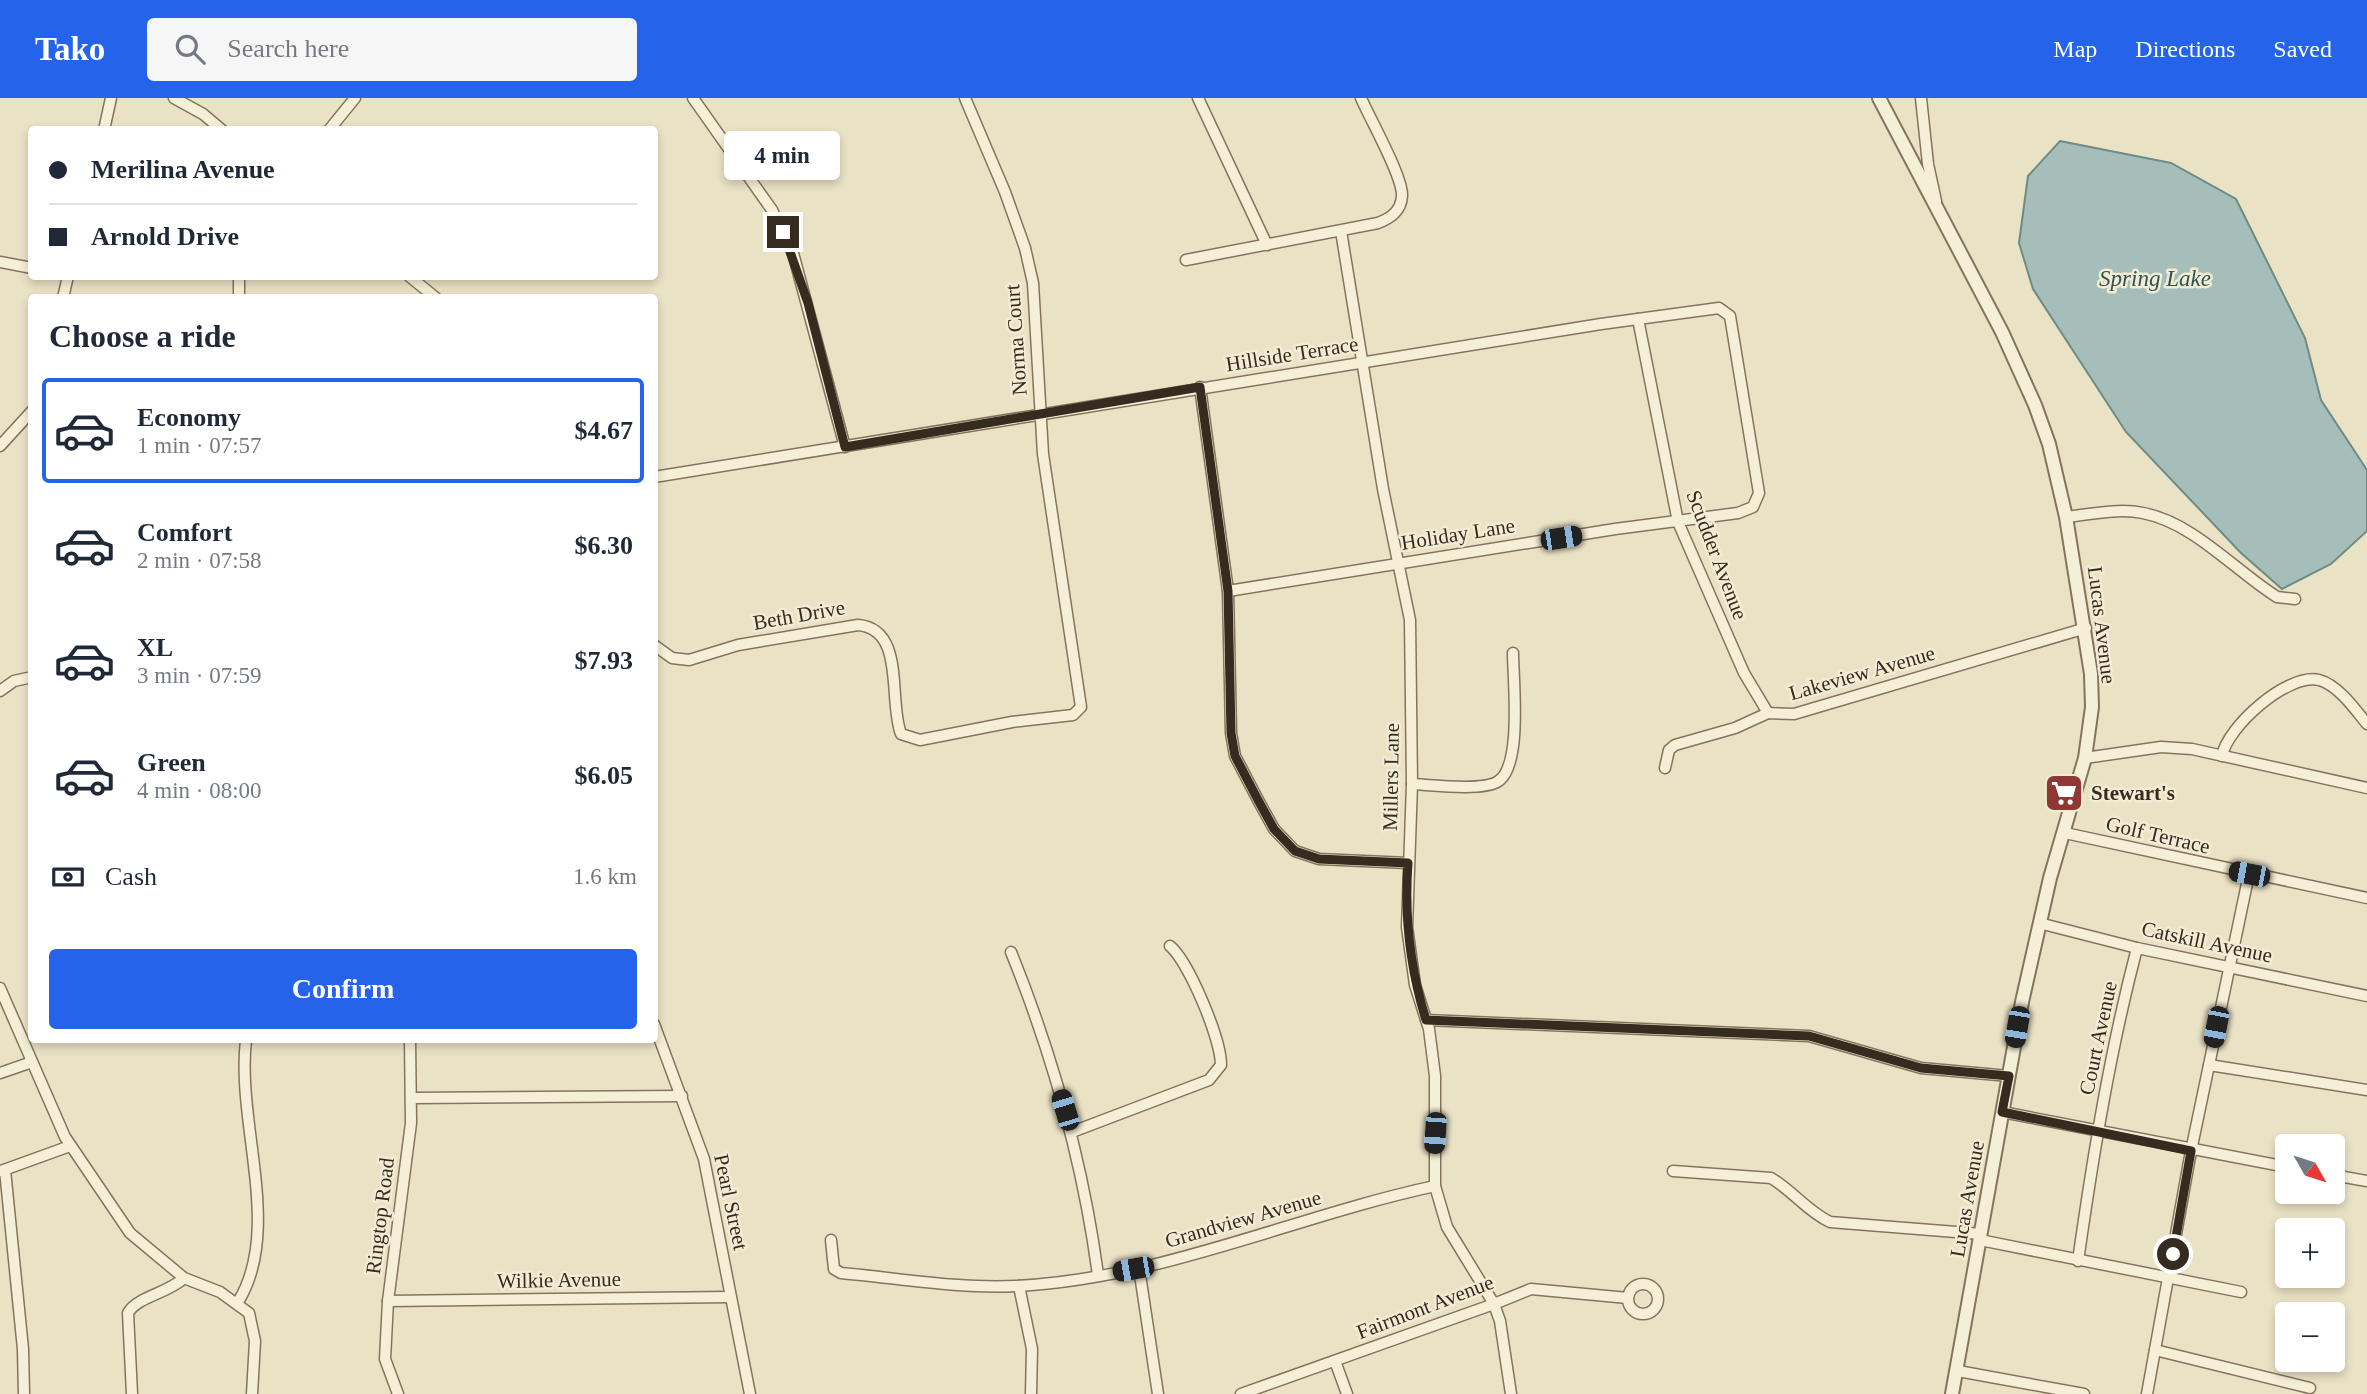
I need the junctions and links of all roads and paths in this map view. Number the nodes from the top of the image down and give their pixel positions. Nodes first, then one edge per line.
1 (111, 98) edge
2 (174, 98) edge
3 (355, 98) edge
4 (693, 98) edge
5 (964, 98) edge
6 (1198, 98) edge
7 (1361, 98) edge
8 (1879, 98) edge
9 (1921, 98) edge
10 (105, 126) edge
11 (217, 126) edge
12 (332, 126) edge
13 (1937, 205) junction
14 (1341, 231) junction
15 (1267, 245) junction
16 (1186, 260) dead end
17 (0, 262) edge
18 (28, 267) edge
19 (414, 280) edge
20 (431, 294) edge
21 (1638, 318) junction
22 (1365, 362) junction
23 (1200, 387) junction
24 (1040, 413) junction
25 (28, 415) edge
26 (0, 446) edge
27 (845, 447) junction
28 (658, 476) edge
29 (1736, 514) joint
30 (2066, 517) junction
31 (1678, 522) junction
32 (1397, 563) junction
33 (1228, 591) junction
34 (2295, 599) dead end
35 (2085, 628) junction
36 (658, 648) edge
37 (1513, 653) dead end
38 (28, 678) edge
39 (0, 691) edge
40 (1077, 713) joint
41 (1768, 713) junction
42 (2367, 724) edge
43 (2222, 756) junction
44 (2085, 758) junction
45 (1665, 768) dead end
46 (1412, 784) junction
47 (2367, 788) edge
48 (2065, 833) junction
49 (1408, 863) junction
50 (2249, 874) junction
51 (2367, 898) edge
52 (2039, 923) junction
53 (1170, 946) dead end
54 (2137, 948) junction
55 (1011, 952) dead end
56 (2230, 967) junction
57 (0, 988) edge
58 (2367, 996) edge
59 (1426, 1020) junction
60 (658, 1034) edge
61 (246, 1043) edge
62 (410, 1043) edge
63 (32, 1062) junction
64 (2210, 1065) junction
65 (0, 1073) edge
66 (2009, 1076) junction
67 (2367, 1090) edge
68 (682, 1096) junction
69 (413, 1098) junction
70 (2002, 1112) junction
71 (1072, 1132) junction
72 (2098, 1132) junction
73 (70, 1146) junction
74 (2191, 1151) junction
75 (2275, 1165) edge
76 (2, 1171) edge
77 (1673, 1171) dead end
78 (2345, 1177) edge
79 (2367, 1181) edge
80 (1435, 1186) junction
81 (1981, 1237) junction
82 (831, 1240) dead end
83 (2078, 1261) junction
84 (1139, 1268) junction
85 (1098, 1275) junction
86 (184, 1278) junction
87 (2168, 1280) junction
88 (1019, 1286) junction
89 (2241, 1292) dead end
90 (730, 1297) junction
91 (1628, 1298) dead end
92 (388, 1301) junction
93 (238, 1302) junction
94 (1494, 1304) junction
95 (2155, 1350) junction
96 (1335, 1361) junction
97 (1958, 1371) junction
98 (2311, 1388) dead end
99 (2065, 1392) edge
100 (24, 1394) edge
101 (132, 1394) edge
102 (253, 1394) edge
103 (398, 1394) edge
104 (750, 1394) edge
105 (1031, 1394) edge
106 (1158, 1394) edge
107 (1241, 1394) edge
108 (1347, 1394) edge
109 (1511, 1394) edge
110 (1952, 1394) edge
111 (2084, 1394) edge
112 (2147, 1394) edge

1 - 10 street
2 - 11 street
3 - 12 street
4 - 27 street
5 - 24 street, Norma Court
6 - 15 street
7 - 14 street
8 - 13 street, Lucas Avenue
9 - 13 street
13 - 30 street, Lucas Avenue
14 - 15 street
14 - 22 street, Millers Lane
15 - 16 street
17 - 18 street
19 - 20 street
21 - 22 street, Hillside Terrace
21 - 29 street, Hillside Terrace
21 - 31 street, Scudder Avenue
22 - 23 street, Hillside Terrace
22 - 32 street, Millers Lane
23 - 24 street, Hillside Terrace
23 - 33 street
24 - 27 street, Hillside Terrace
24 - 40 street, Norma Court
25 - 26 street
27 - 28 street, Hillside Terrace
29 - 31 street, Holiday Lane
30 - 34 street
30 - 35 street, Lucas Avenue
31 - 32 street, Holiday Lane
31 - 41 street, Scudder Avenue
32 - 33 street, Holiday Lane
32 - 46 street, Millers Lane
33 - 49 street
35 - 41 street, Lakeview Avenue
35 - 44 street, Lucas Avenue
36 - 40 street, Beth Drive
37 - 46 street
38 - 39 street
41 - 45 street, Lakeview Avenue
42 - 43 street
43 - 44 street
43 - 47 street
44 - 48 street, Lucas Avenue
46 - 49 street, Millers Lane
48 - 50 street, Golf Terrace
48 - 52 street, Lucas Avenue
49 - 59 street, Millers Lane
50 - 51 street, Golf Terrace
50 - 56 street
52 - 54 street, Catskill Avenue
52 - 66 street, Lucas Avenue
53 - 71 street
54 - 56 street, Catskill Avenue
54 - 72 street, Court Avenue
55 - 71 street
56 - 58 street, Catskill Avenue
56 - 64 street
57 - 63 street
59 - 66 street
59 - 80 street, Millers Lane
60 - 68 street, Pearl Street
61 - 93 street
62 - 69 street, Ringtop Road
63 - 65 street
63 - 73 street
64 - 67 street
64 - 74 street
66 - 70 street, Lucas Avenue
68 - 69 street
68 - 90 street, Pearl Street
69 - 92 street, Ringtop Road
70 - 72 street
70 - 81 street, Lucas Avenue
71 - 85 street
72 - 74 street
72 - 83 street, Court Avenue
73 - 76 street
73 - 86 street
74 - 75 street
74 - 87 street
76 - 100 street
77 - 81 street
78 - 79 street
80 - 84 street, Grandview Avenue
80 - 94 street, Millers Lane
81 - 83 street
81 - 97 street, Lucas Avenue
82 - 88 street, Grandview Avenue
83 - 87 street
84 - 85 street, Grandview Avenue
84 - 106 street
85 - 88 street, Grandview Avenue
86 - 93 street
86 - 101 street
87 - 89 street
87 - 95 street
88 - 105 street
90 - 92 street, Wilkie Avenue
90 - 104 street, Pearl Street
91 - 94 street, Fairmont Avenue
92 - 103 street, Ringtop Road
93 - 102 street
94 - 96 street, Fairmont Avenue
94 - 109 street, Millers Lane
95 - 98 street
95 - 112 street
96 - 107 street, Fairmont Avenue
96 - 108 street
97 - 99 street
97 - 110 street, Lucas Avenue
99 - 111 street

